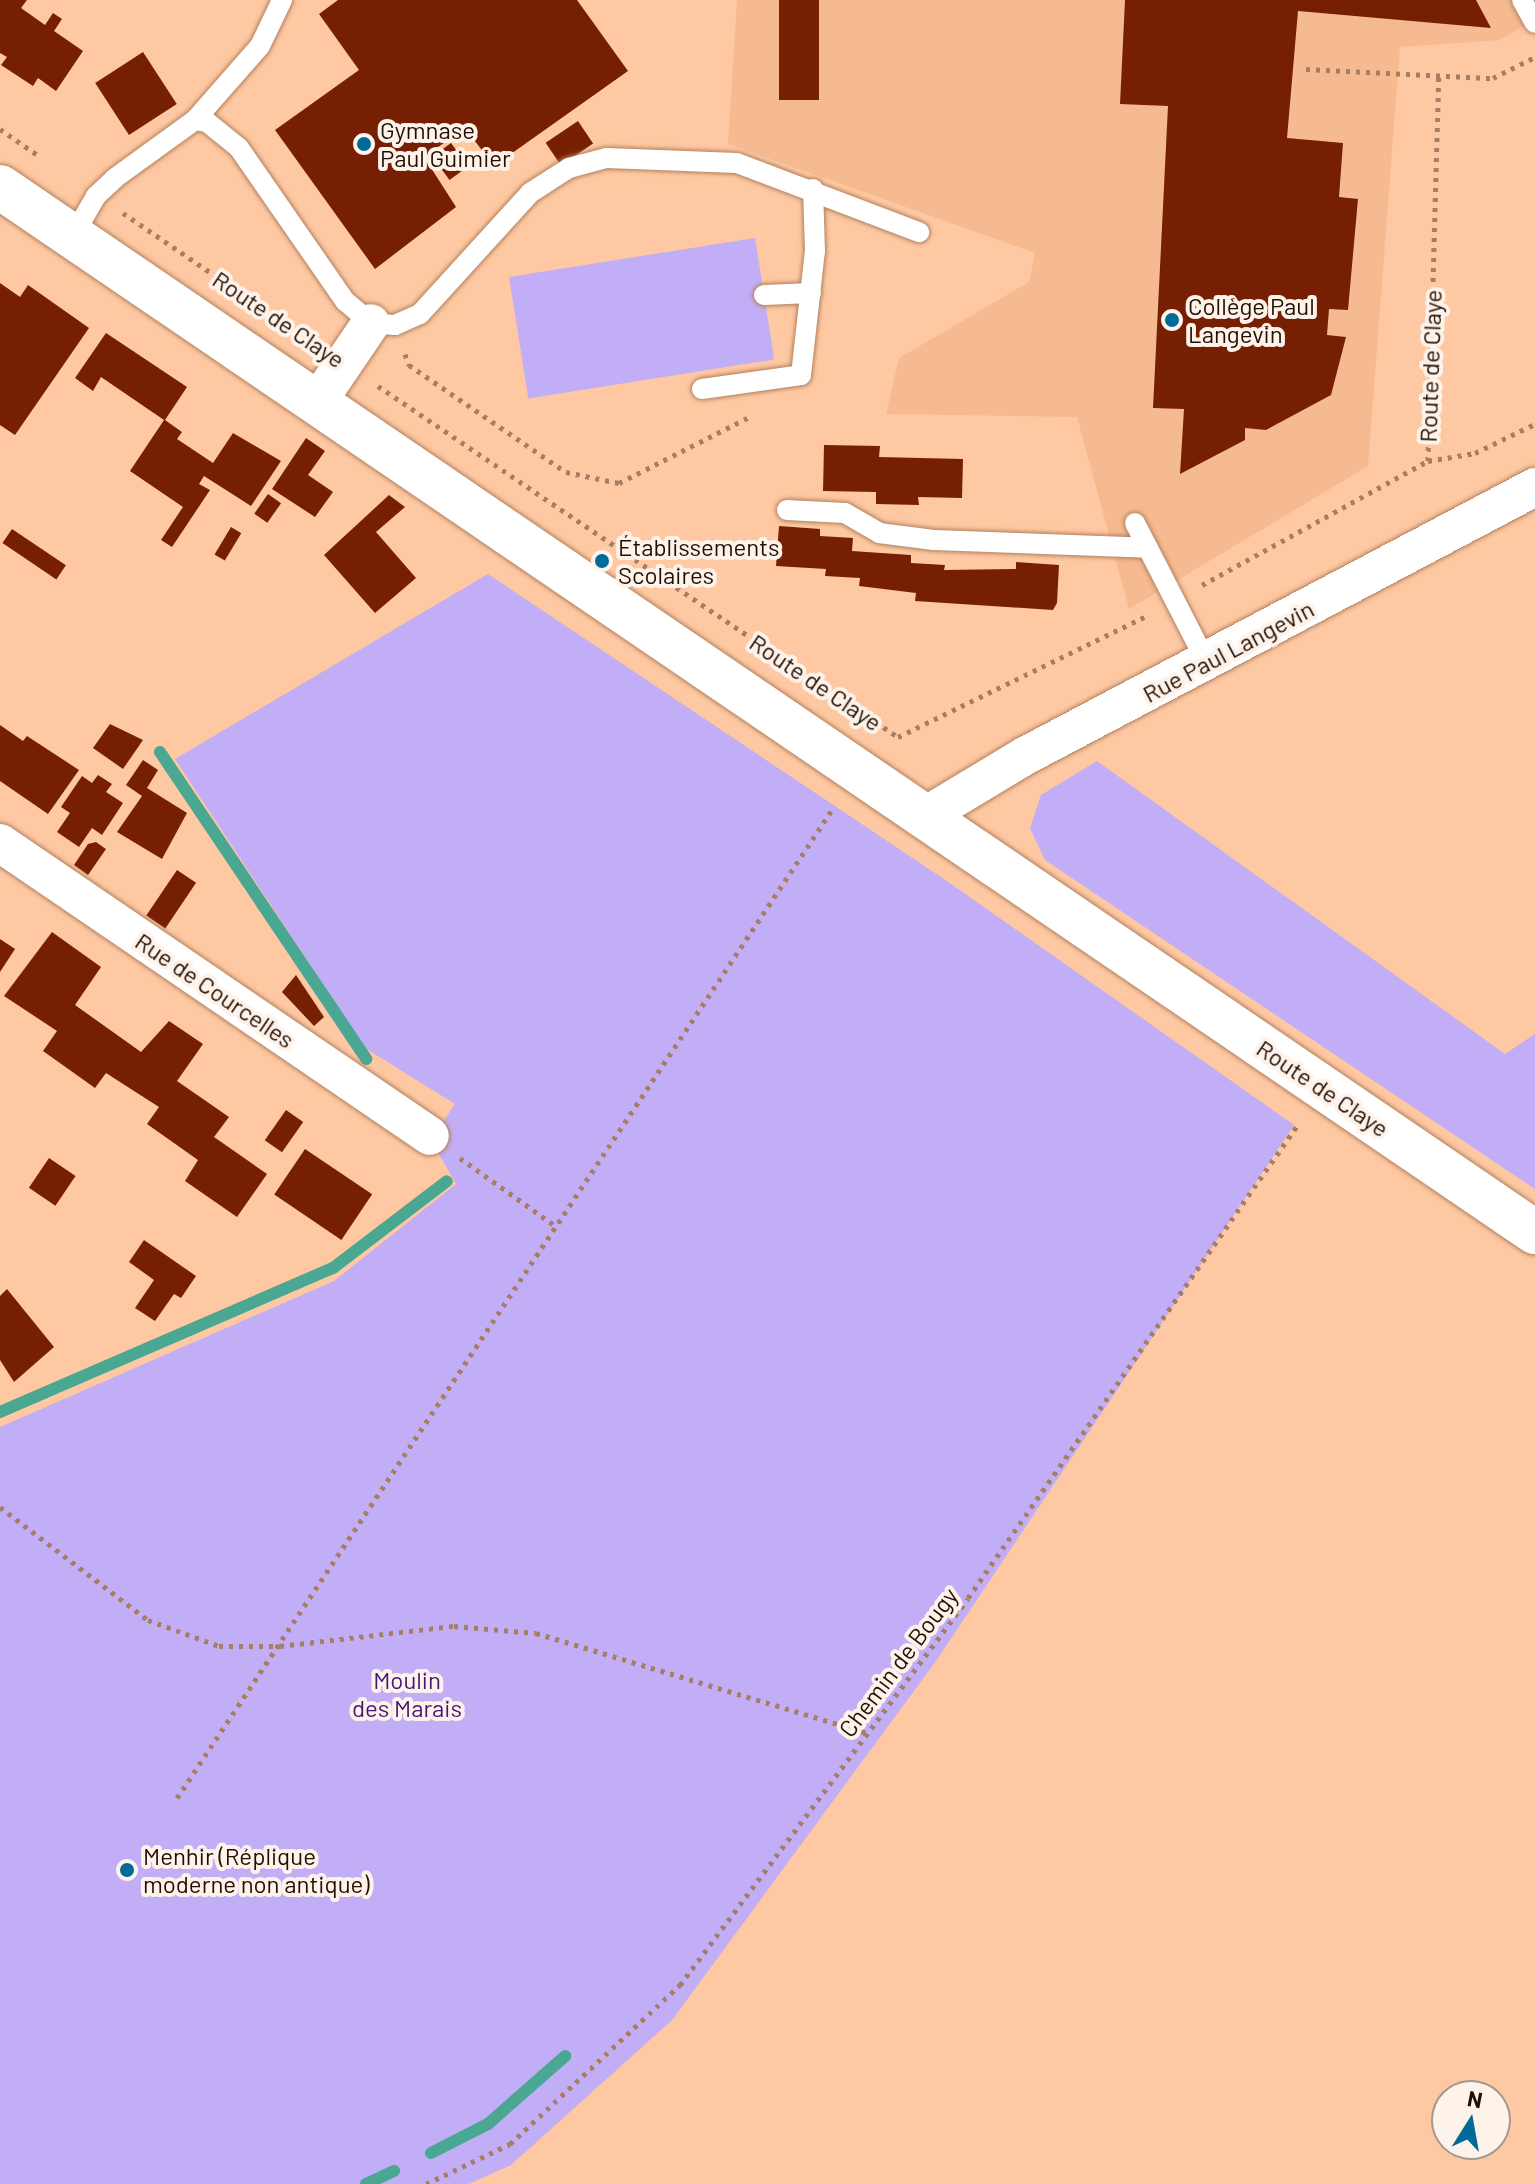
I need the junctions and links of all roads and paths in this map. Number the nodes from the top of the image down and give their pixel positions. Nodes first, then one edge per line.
1 (282, 0) edge
2 (1522, 0) edge
3 (1535, 23) edge
4 (1535, 57) edge
5 (1306, 69) dead end
6 (1439, 76) junction
7 (195, 120) junction
8 (0, 129) edge
9 (0, 187) edge
10 (813, 189) junction
11 (96, 196) junction
12 (919, 232) dead end
13 (74, 234) junction
14 (811, 293) junction
15 (764, 295) dead end
16 (383, 324) junction
17 (344, 363) junction
18 (801, 375) junction
19 (702, 389) dead end
20 (318, 401) junction
21 (1535, 424) edge
22 (1428, 461) junction
23 (1535, 487) edge
24 (787, 510) dead end
25 (1135, 523) dead end
26 (1148, 548) junction
27 (1176, 600) junction
28 (1207, 663) junction
29 (835, 806) dead end
30 (922, 818) junction
31 (0, 843) edge
32 (1322, 1087) junction
33 (430, 1136) joint
34 (557, 1227) junction
35 (1535, 1232) edge
36 (0, 1507) edge
37 (280, 1646) junction
38 (868, 1733) junction
39 (177, 1798) dead end
40 (426, 2184) edge

1 - 7 lane
2 - 3 lane
4 - 6 path
5 - 6 path
6 - 22 path, Route de Claye
7 - 11 lane
7 - 16 lane
8 - 11 path, Route de Claye
9 - 13 main road, Route de Claye
10 - 12 lane
10 - 14 lane
10 - 16 lane
11 - 13 lane
11 - 17 path, Route de Claye
13 - 20 main road, Route de Claye
14 - 15 lane
14 - 18 lane
16 - 17 street
16 - 18 path
17 - 20 street
17 - 27 path, Route de Claye
18 - 19 lane
20 - 30 main road, Route de Claye
21 - 22 path
22 - 27 path, Route de Claye
23 - 28 street, Rue Paul Langevin
24 - 26 lane
25 - 26 lane
26 - 27 lane
27 - 28 lane
28 - 30 street, Rue Paul Langevin
29 - 34 path
30 - 32 main road, Route de Claye
31 - 33 street, Rue de Courcelles
32 - 35 main road, Route de Claye
32 - 38 path, Chemin de Bougy
33 - 34 path
34 - 37 path
36 - 37 path
37 - 38 path
37 - 39 path
38 - 40 path, Chemin de Bougy

